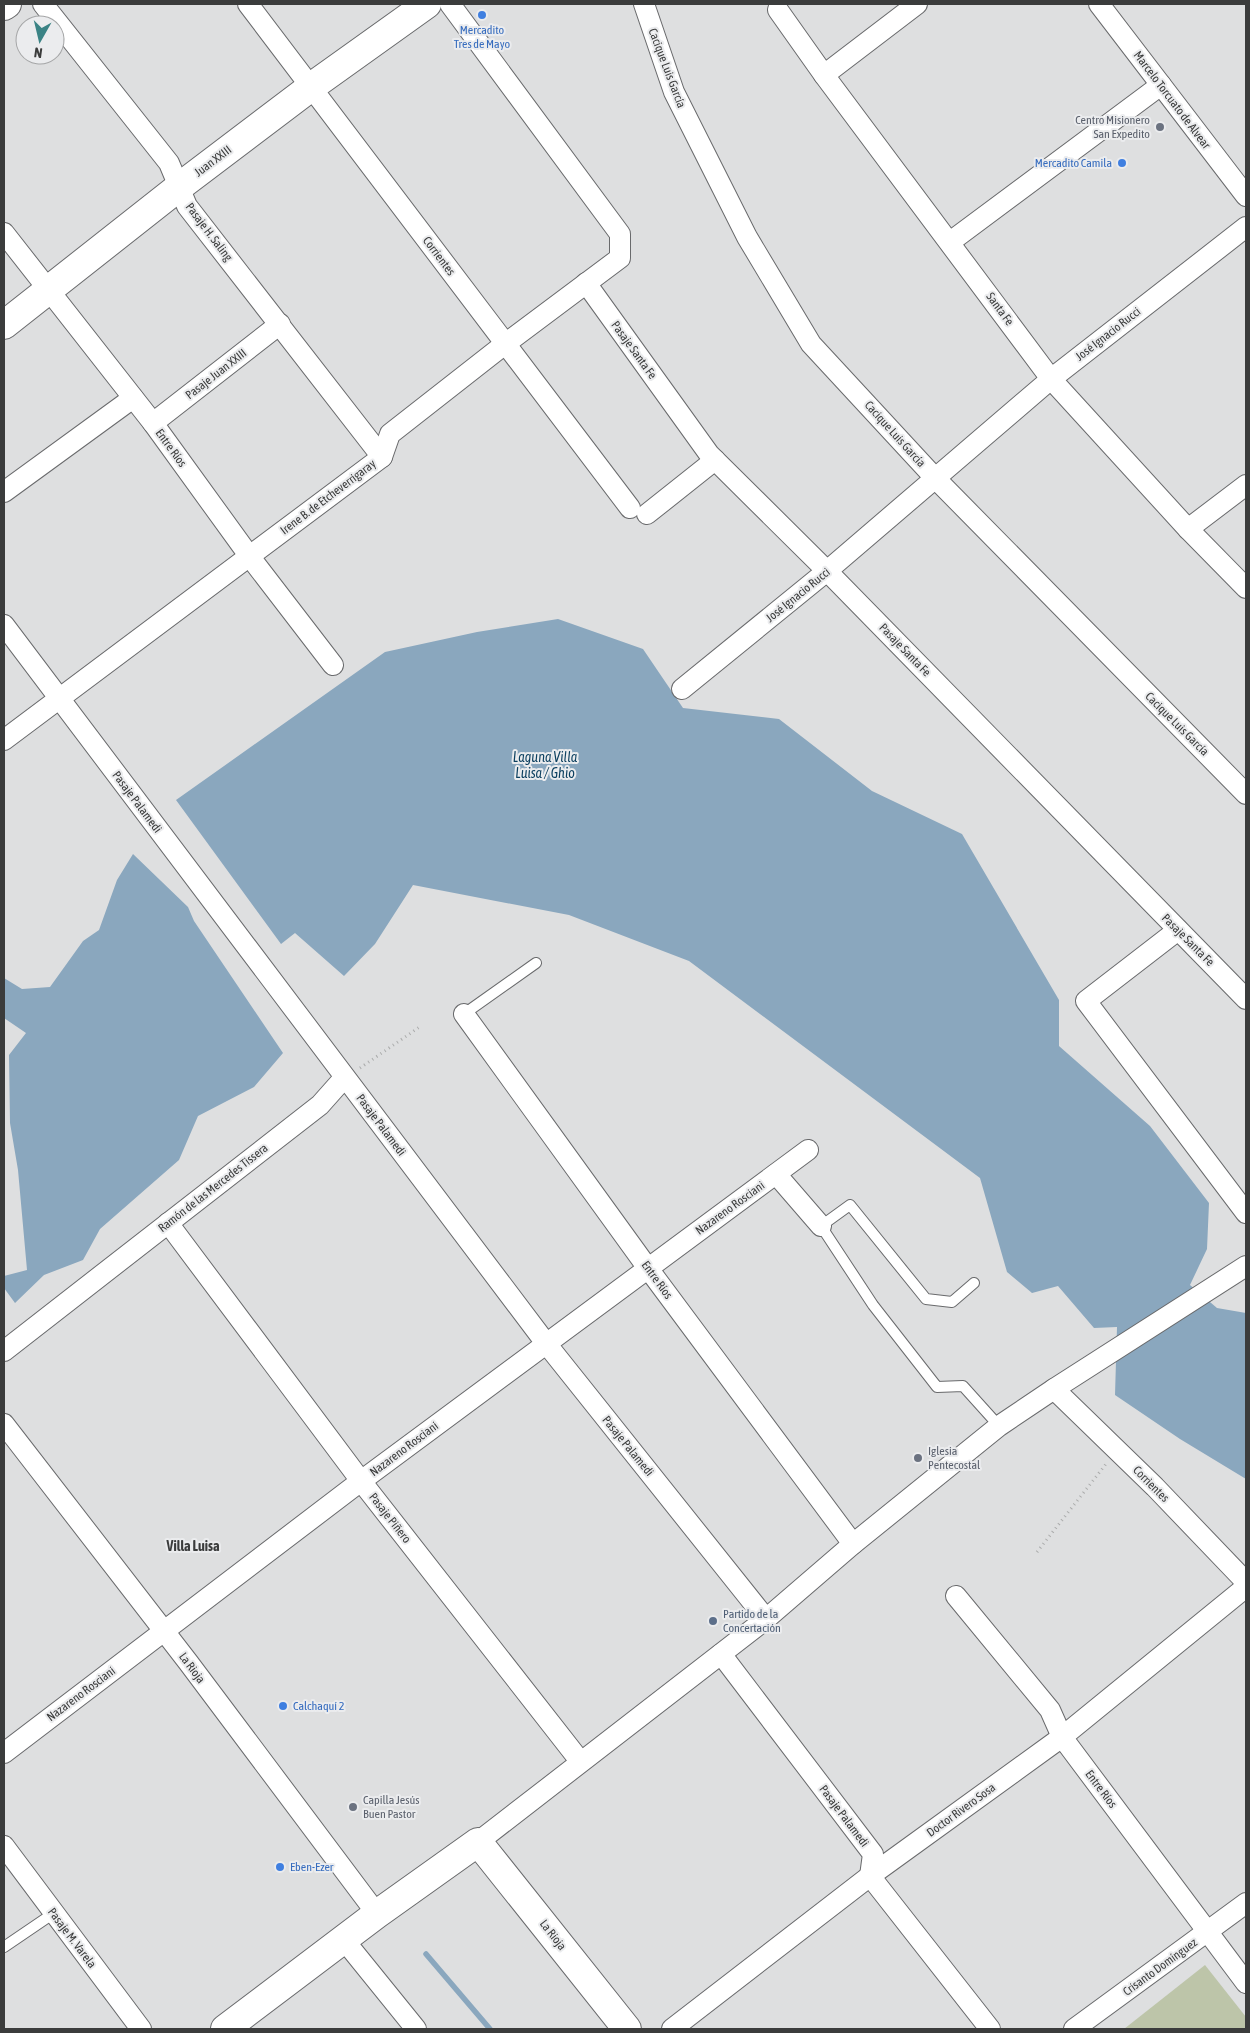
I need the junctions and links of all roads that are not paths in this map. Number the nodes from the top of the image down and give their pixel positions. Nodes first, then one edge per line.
1 (43, 4) edge
2 (248, 4) edge
3 (427, 4) edge
4 (450, 4) edge
5 (644, 4) edge
6 (918, 4) edge
7 (1099, 4) edge
8 (778, 10) dead end
9 (824, 75) junction
10 (1161, 85) junction
11 (311, 87) junction
12 (179, 187) junction
13 (1246, 196) edge
14 (1246, 227) edge
15 (4, 233) edge
16 (950, 242) junction
17 (586, 283) junction
18 (48, 291) junction
19 (280, 324) junction
20 (4, 325) edge
21 (505, 344) junction
22 (1051, 379) junction
23 (133, 398) junction
24 (153, 423) junction
25 (382, 457) junction
26 (715, 460) junction
27 (935, 478) junction
28 (1246, 485) edge
29 (4, 492) edge
30 (1188, 529) junction
31 (250, 556) junction
32 (827, 571) junction
33 (1246, 588) edge
34 (4, 625) edge
35 (333, 665) dead end
36 (682, 689) dead end
37 (59, 697) junction
38 (4, 740) edge
39 (1246, 794) edge
40 (1178, 930) junction
41 (536, 963) dead end
42 (1246, 999) edge
43 (464, 1014) joint
44 (344, 1078) junction
45 (808, 1150) dead end
46 (776, 1174) junction
47 (1246, 1213) edge
48 (168, 1223) junction
49 (821, 1226) junction
50 (1246, 1266) edge
51 (647, 1267) junction
52 (974, 1283) dead end
53 (546, 1342) junction
54 (4, 1351) edge
55 (1054, 1389) junction
56 (4, 1424) edge
57 (999, 1426) junction
58 (361, 1481) junction
59 (854, 1544) junction
60 (1246, 1582) edge
61 (1246, 1587) edge
62 (956, 1596) dead end
63 (766, 1619) junction
64 (164, 1631) junction
65 (721, 1654) junction
66 (1062, 1737) junction
67 (4, 1752) edge
68 (580, 1761) junction
69 (478, 1842) junction
70 (4, 1846) edge
71 (870, 1876) junction
72 (1246, 1903) edge
73 (54, 1914) junction
74 (377, 1914) junction
75 (1208, 1933) junction
76 (344, 1940) junction
77 (4, 1947) edge
78 (1246, 1983) edge
79 (141, 2029) edge
80 (225, 2029) edge
81 (416, 2029) edge
82 (627, 2029) edge
83 (672, 2029) edge
84 (990, 2029) edge
85 (1074, 2029) edge

1 - 12 street, Pasaje H. Saling
2 - 11 street, Corrientes
3 - 11 street, Juan XXIII
4 - 17 street, Irene B. de Etcheverrigaray
5 - 27 street, Cacique Luis García
6 - 9 street
7 - 10 street, Marcelo Torcuato de Alvear
8 - 9 street, Santa Fe
9 - 16 street, Santa Fe
10 - 13 street, Marcelo Torcuato de Alvear
10 - 16 street
11 - 12 street, Juan XXIII
11 - 21 street, Corrientes
12 - 18 street, Juan XXIII
12 - 19 street, Pasaje H. Saling
14 - 22 street, José Ignacio Rucci
15 - 18 street, Entre Ríos
16 - 22 street, Santa Fe
17 - 21 street, Irene B. de Etcheverrigaray
17 - 26 street, Pasaje Santa Fe
18 - 20 street, Juan XXIII
18 - 23 street, Entre Ríos
19 - 24 street, Pasaje Juan XXIII
19 - 25 street, Pasaje H. Saling
21 - 25 street, Irene B. de Etcheverrigaray
21 - 26 street, Corrientes
22 - 27 street, José Ignacio Rucci
22 - 30 street, Santa Fe
23 - 24 street, Entre Ríos
23 - 29 street
24 - 31 street, Entre Ríos
25 - 31 street, Irene B. de Etcheverrigaray
26 - 32 street, Pasaje Santa Fe
27 - 32 street, José Ignacio Rucci
27 - 39 street, Cacique Luis García
28 - 30 street
30 - 33 street, Santa Fe
31 - 35 street, Entre Ríos
31 - 37 street, Irene B. de Etcheverrigaray
32 - 36 street, José Ignacio Rucci
32 - 40 street, Pasaje Santa Fe
34 - 37 street, Pasaje Palamedi
37 - 38 street, Irene B. de Etcheverrigaray
37 - 44 street, Pasaje Palamedi
40 - 42 street, Pasaje Santa Fe
40 - 47 street
41 - 43 lane
43 - 51 street, Entre Ríos
44 - 48 street, Ramón de las Mercedes Tissera
44 - 53 street, Pasaje Palamedi
45 - 46 street, Nazareno Rosciani
46 - 49 street
46 - 51 street, Nazareno Rosciani
48 - 54 street, Ramón de las Mercedes Tissera
48 - 58 street, Pasaje Piñero
49 - 52 lane
49 - 57 lane
50 - 55 street
51 - 53 street, Nazareno Rosciani
51 - 59 street, Entre Ríos
53 - 58 street, Nazareno Rosciani
53 - 63 street, Pasaje Palamedi
55 - 57 street
55 - 60 street, Corrientes
56 - 64 street, La Rioja
57 - 59 street
58 - 64 street, Nazareno Rosciani
58 - 68 street, Pasaje Piñero
59 - 63 street
61 - 66 street, Doctor Rivero Sosa
62 - 66 street, Entre Ríos
63 - 65 street
64 - 67 street, Nazareno Rosciani
64 - 74 street, La Rioja
65 - 68 street
65 - 71 street, Pasaje Palamedi
66 - 71 street, Doctor Rivero Sosa
66 - 75 street, Entre Ríos
68 - 69 street
69 - 74 street
69 - 82 street, La Rioja
70 - 73 street, Pasaje M. Varela
71 - 83 street, Doctor Rivero Sosa
71 - 84 street
72 - 75 street, Crisanto Domínguez
73 - 77 lane
73 - 79 street, Pasaje M. Varela
74 - 76 street
75 - 78 street, Entre Ríos
75 - 85 street, Crisanto Domínguez
76 - 80 street
76 - 81 street

